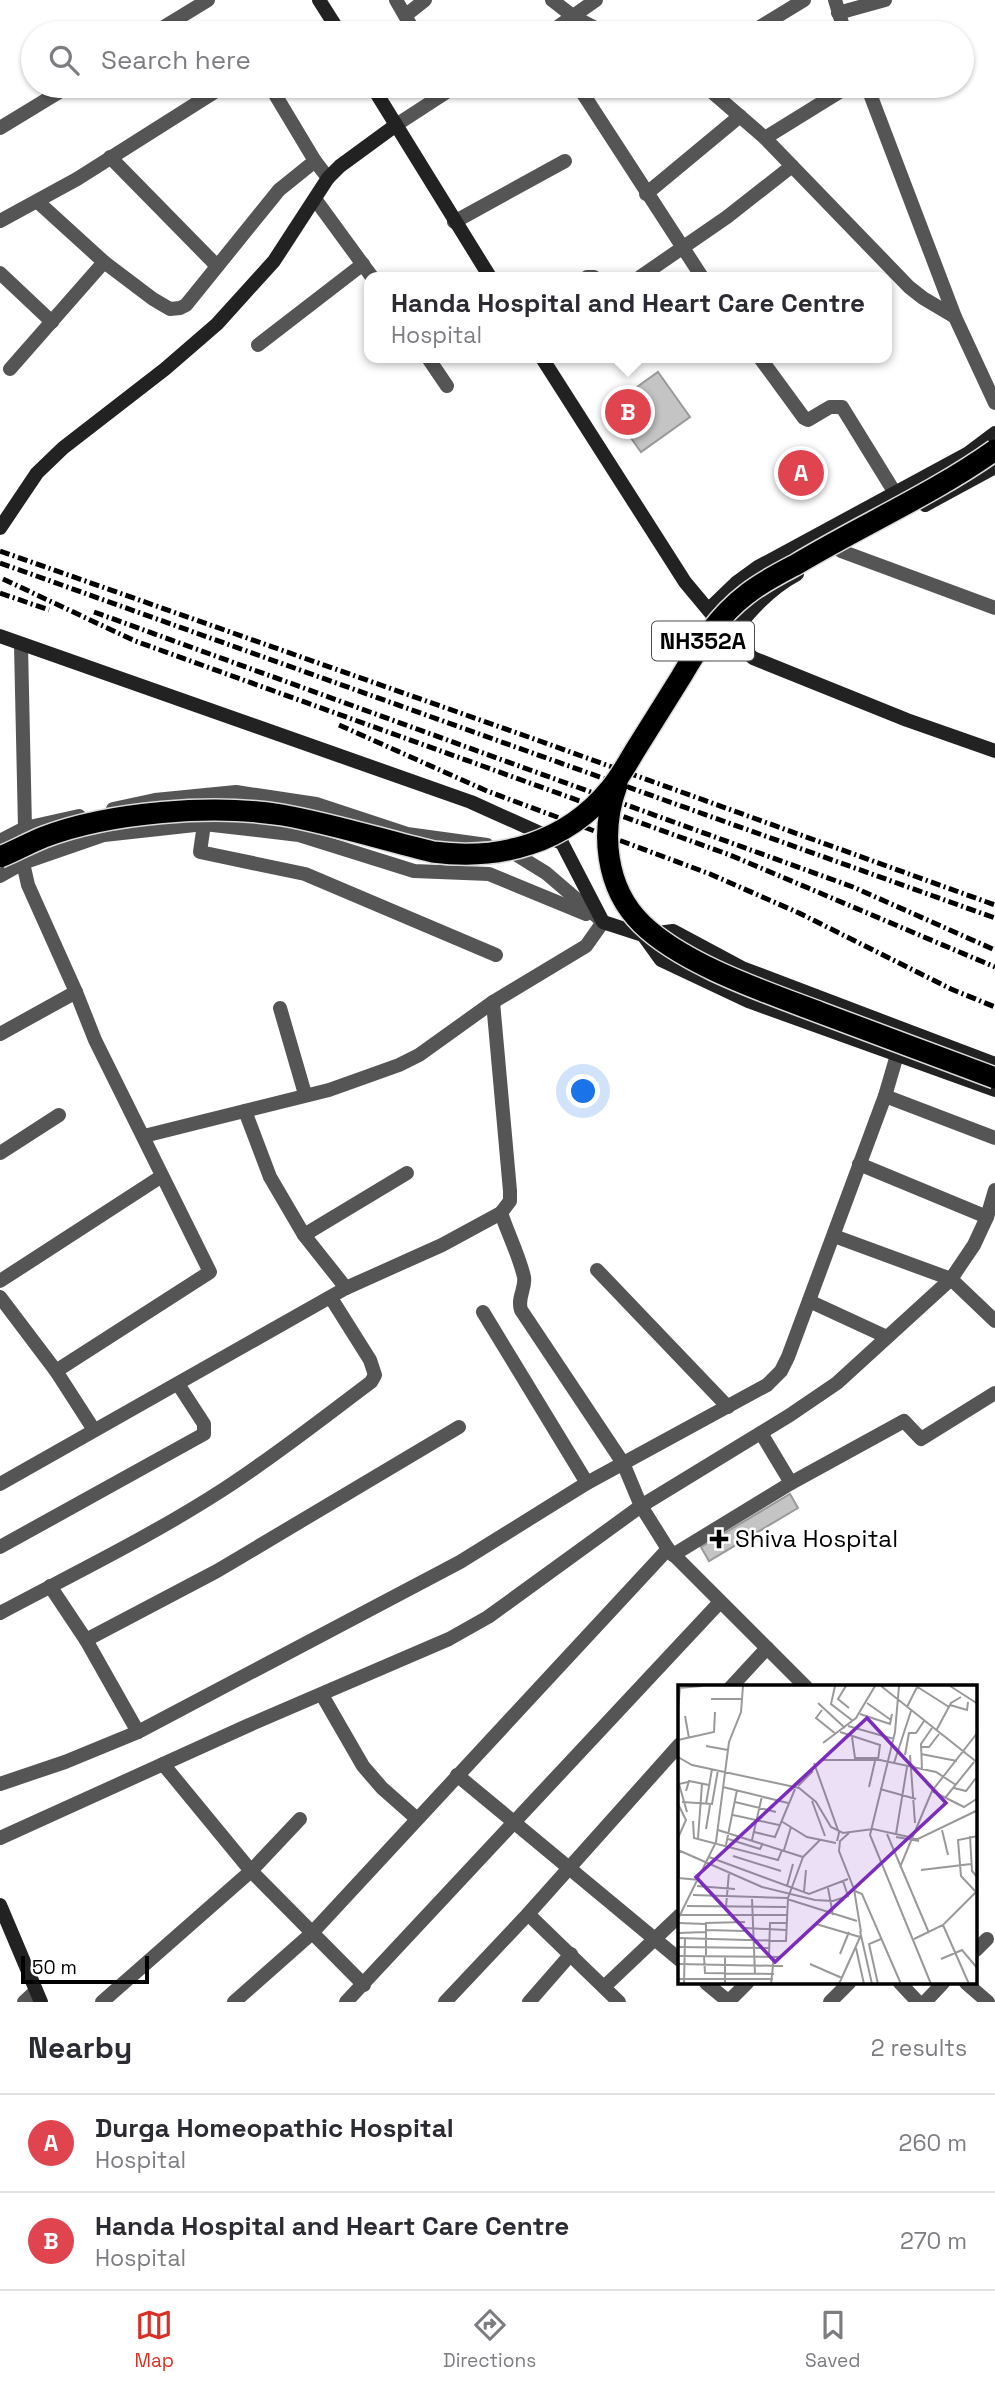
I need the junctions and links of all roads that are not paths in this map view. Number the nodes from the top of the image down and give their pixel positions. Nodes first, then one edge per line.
1 (208, 0) edge
2 (319, 0) edge
3 (396, 0) edge
4 (425, 0) edge
5 (552, 0) edge
6 (596, 0) edge
7 (804, 0) edge
8 (885, 0) edge
9 (836, 6) edge
10 (406, 15) junction
11 (574, 17) junction
12 (174, 21) edge
13 (332, 21) edge
14 (409, 21) edge
15 (568, 21) edge
16 (582, 21) edge
17 (770, 21) edge
18 (49, 98) edge
19 (205, 98) edge
20 (277, 98) edge
21 (379, 98) edge
22 (434, 98) edge
23 (586, 98) edge
24 (719, 98) edge
25 (830, 98) edge
26 (872, 98) edge
27 (740, 116) junction
28 (396, 125) junction
29 (0, 128) edge
30 (765, 138) junction
31 (110, 157) junction
32 (565, 161) dead end
33 (315, 162) junction
34 (792, 166) junction
35 (328, 178) junction
36 (646, 194) junction
37 (316, 199) junction
38 (38, 202) junction
39 (0, 221) edge
40 (454, 222) junction
41 (682, 250) junction
42 (104, 262) junction
43 (363, 264) junction
44 (217, 266) junction
45 (369, 272) edge
46 (487, 272) edge
47 (648, 272) edge
48 (698, 272) edge
49 (0, 273) edge
50 (955, 317) junction
51 (52, 322) junction
52 (258, 345) dead end
53 (431, 363) edge
54 (545, 363) edge
55 (764, 363) edge
56 (10, 369) dead end
57 (447, 386) dead end
58 (995, 403) edge
59 (995, 433) edge
60 (995, 450) edge
61 (995, 467) edge
62 (895, 493) junction
63 (0, 528) edge
64 (841, 551) junction
65 (995, 608) edge
66 (709, 609) junction
67 (0, 636) edge
68 (730, 636) junction
69 (21, 645) junction
70 (995, 751) edge
71 (623, 770) junction
72 (204, 824) junction
73 (25, 828) junction
74 (0, 841) edge
75 (0, 857) edge
76 (23, 863) junction
77 (0, 876) edge
78 (603, 922) junction
79 (643, 935) junction
80 (496, 955) dead end
81 (76, 992) junction
82 (493, 1002) junction
83 (280, 1008) dead end
84 (0, 1034) edge
85 (897, 1055) junction
86 (995, 1064) edge
87 (995, 1078) edge
88 (995, 1090) edge
89 (304, 1094) junction
90 (885, 1096) junction
91 (245, 1111) junction
92 (59, 1115) dead end
93 (144, 1136) junction
94 (995, 1138) edge
95 (0, 1153) edge
96 (859, 1164) junction
97 (407, 1173) dead end
98 (162, 1176) junction
99 (995, 1190) edge
100 (501, 1213) junction
101 (987, 1217) junction
102 (304, 1235) junction
103 (834, 1236) junction
104 (597, 1270) dead end
105 (951, 1279) junction
106 (0, 1281) edge
107 (346, 1288) junction
108 (0, 1297) edge
109 (331, 1298) junction
110 (809, 1301) junction
111 (483, 1312) dead end
112 (995, 1321) edge
113 (887, 1337) junction
114 (56, 1371) junction
115 (178, 1384) junction
116 (995, 1393) edge
117 (728, 1407) junction
118 (459, 1427) dead end
119 (94, 1430) junction
120 (761, 1433) junction
121 (623, 1463) junction
122 (0, 1483) edge
123 (587, 1483) junction
124 (791, 1483) junction
125 (641, 1506) junction
126 (0, 1547) edge
127 (671, 1552) junction
128 (50, 1586) junction
129 (720, 1602) junction
130 (0, 1613) edge
131 (86, 1640) junction
132 (767, 1648) junction
133 (733, 1685) edge
134 (804, 1685) edge
135 (322, 1695) junction
136 (138, 1732) junction
137 (678, 1746) edge
138 (163, 1764) junction
139 (457, 1775) junction
140 (0, 1784) edge
141 (416, 1818) junction
142 (300, 1819) dead end
143 (516, 1821) junction
144 (0, 1838) edge
145 (570, 1867) junction
146 (251, 1871) junction
147 (0, 1905) edge
148 (528, 1914) junction
149 (678, 1917) edge
150 (311, 1934) junction
151 (656, 1939) junction
152 (987, 1939) dead end
153 (978, 1948) edge
154 (571, 1954) junction
155 (678, 1958) edge
156 (707, 1984) edge
157 (746, 1984) edge
158 (848, 1984) edge
159 (901, 1984) edge
160 (942, 1984) edge
161 (967, 1984) edge
162 (363, 1985) junction
163 (604, 1987) junction
164 (39, 1996) edge
165 (24, 2002) edge
166 (102, 2002) edge
167 (234, 2002) edge
168 (346, 2002) edge
169 (445, 2002) edge
170 (529, 2002) edge
171 (619, 2002) edge
172 (728, 2002) edge
173 (830, 2002) edge
174 (918, 2002) edge
175 (925, 2002) edge
176 (988, 2002) edge

1 - 12 street
2 - 13 street
3 - 10 street
4 - 10 street
5 - 11 street
6 - 11 street
7 - 17 street
8 - 9 street
10 - 14 street
11 - 15 street
11 - 16 street
18 - 29 street
19 - 31 street
20 - 33 street
21 - 28 street
22 - 28 street
23 - 36 street
24 - 27 street
25 - 30 street
26 - 50 street
27 - 30 street
27 - 36 street
28 - 35 street
28 - 40 street
30 - 34 street
31 - 38 street
31 - 44 street
32 - 40 street
33 - 35 street
33 - 44 street
34 - 41 street
34 - 50 street
35 - 37 street
36 - 41 street
37 - 43 street
37 - 63 street
38 - 39 street
38 - 42 street
40 - 46 street
41 - 47 street
41 - 48 street
42 - 44 street
42 - 51 street
43 - 45 street
43 - 52 street
49 - 51 street
50 - 58 street
51 - 56 street
53 - 57 street
54 - 66 street
55 - 62 street
59 - 62 street
60 - 71 highway, NH352A, bridge
61 - 64 street
62 - 66 street
64 - 65 street
64 - 68 street
66 - 68 street
67 - 69 street
68 - 70 street
69 - 73 street
69 - 78 street
71 - 75 highway, NH352A, bridge
71 - 87 highway, bridge
72 - 76 street
72 - 78 street
72 - 80 street
73 - 74 street
73 - 78 street
76 - 77 street
76 - 81 street
78 - 79 street
78 - 82 street
79 - 85 street
79 - 86 street
81 - 84 street
81 - 93 street
82 - 89 street
82 - 100 street
83 - 89 street
85 - 88 street
85 - 90 street
89 - 91 street
90 - 94 street
90 - 96 street
91 - 93 street
91 - 102 street
92 - 95 street
93 - 98 street
96 - 101 street
96 - 103 street
97 - 102 street
98 - 106 street
98 - 114 street
99 - 101 street
100 - 107 street
100 - 121 street
101 - 105 street
102 - 107 street
103 - 105 street
103 - 110 street
104 - 117 street
105 - 112 street
105 - 113 street
107 - 109 street
108 - 114 street
109 - 115 street
109 - 128 street
110 - 113 street
110 - 117 street
111 - 123 street
113 - 120 street
114 - 119 street
115 - 119 street
115 - 126 street
116 - 124 street
117 - 121 street
118 - 131 street
119 - 122 street
120 - 124 street
120 - 125 street
121 - 123 street
121 - 125 street
123 - 136 street
124 - 127 street
125 - 127 street
125 - 135 street
127 - 129 street
127 - 139 street
128 - 130 street
128 - 131 street
129 - 132 street
129 - 143 street
131 - 136 street
132 - 133 street
132 - 134 street
135 - 138 street
135 - 141 street
136 - 140 street
137 - 145 street
138 - 144 street
138 - 146 street
139 - 141 street
139 - 143 street
141 - 150 street
142 - 146 street
143 - 145 street
143 - 162 street
145 - 148 street
145 - 151 street
146 - 150 street
146 - 166 street
147 - 164 street
148 - 154 street
148 - 169 street
149 - 151 street
150 - 162 street
150 - 167 street
151 - 155 street
151 - 163 street
152 - 153 street
154 - 163 street
154 - 170 street
156 - 172 street
157 - 172 street
158 - 173 street
159 - 174 street
160 - 175 street
161 - 176 street
162 - 168 street
163 - 171 street
164 - 165 street

